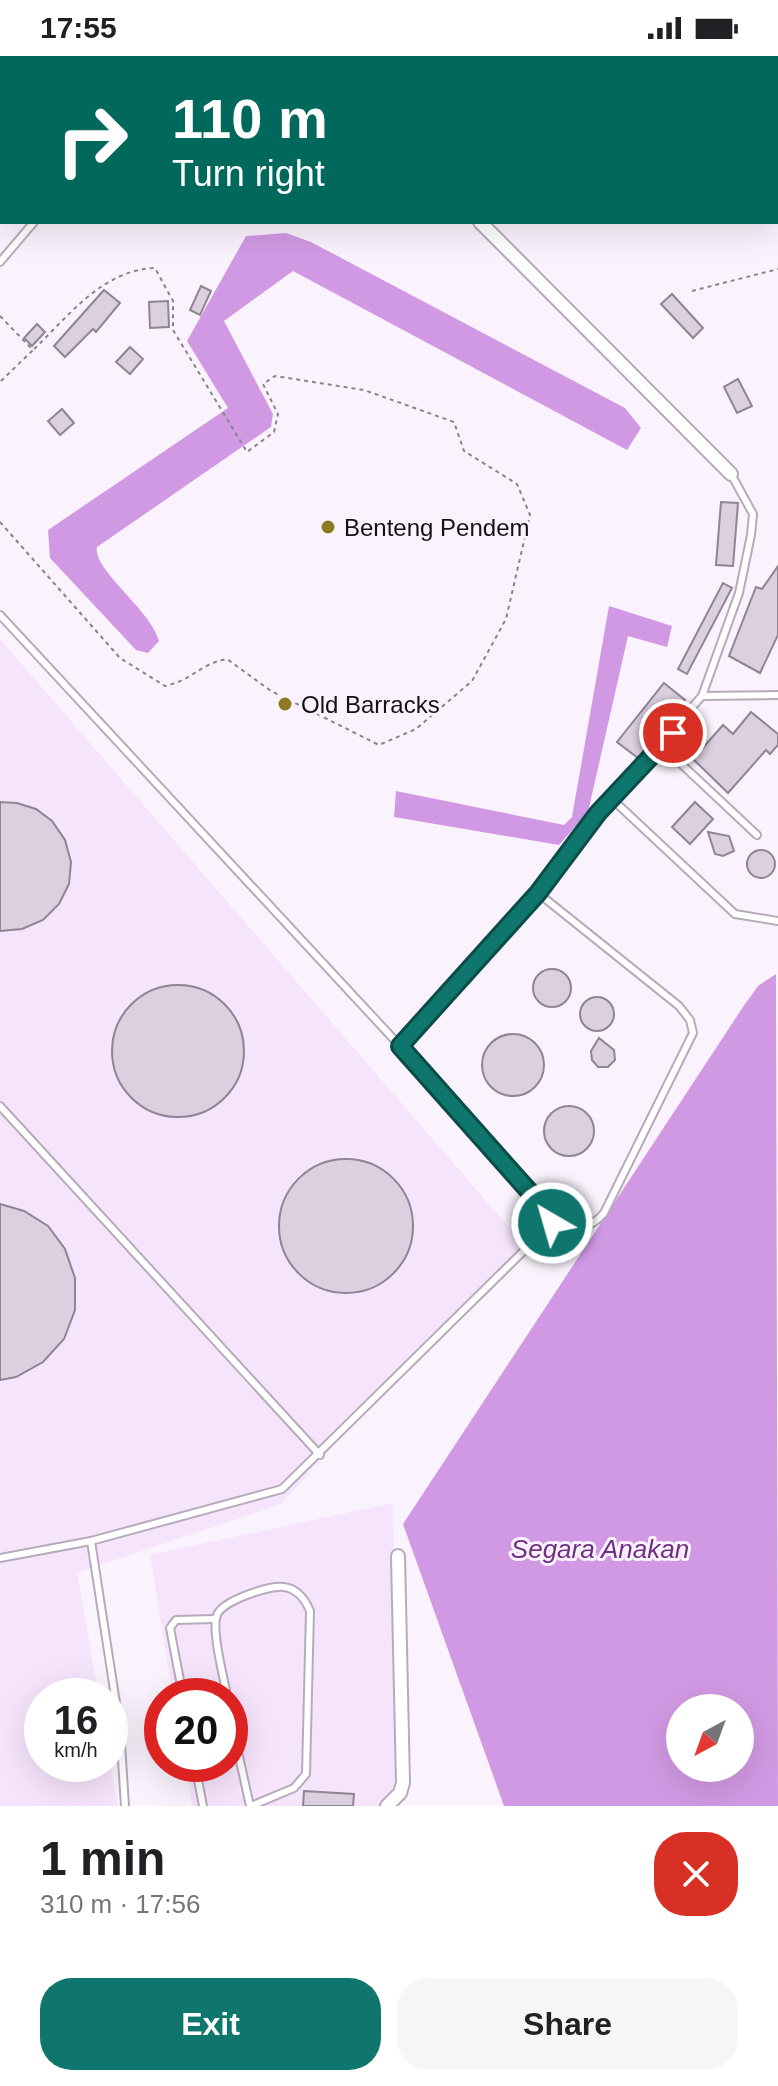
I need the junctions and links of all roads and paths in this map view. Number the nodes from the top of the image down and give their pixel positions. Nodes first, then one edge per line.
1 (32, 224) edge
2 (482, 224) edge
3 (0, 262) edge
4 (778, 269) edge
5 (692, 291) dead end
6 (0, 316) edge
7 (33, 350) junction
8 (0, 382) edge
9 (731, 474) joint
10 (0, 522) edge
11 (0, 615) edge
12 (778, 695) edge
13 (702, 696) junction
14 (661, 745) junction
15 (612, 799) junction
16 (757, 835) dead end
17 (538, 893) junction
18 (778, 921) edge
19 (400, 1046) junction
20 (0, 1106) edge
21 (552, 1223) junction
22 (320, 1455) junction
23 (91, 1541) junction
24 (398, 1556) dead end
25 (0, 1558) edge
26 (215, 1619) junction
27 (180, 1678) edge
28 (224, 1678) edge
29 (198, 1782) edge
30 (245, 1782) edge
31 (125, 1806) edge
32 (203, 1806) edge
33 (250, 1806) edge
34 (387, 1806) edge

1 - 3 lane
2 - 9 street
4 - 5 path
6 - 7 path
7 - 8 path
7 - 10 path
9 - 13 lane
11 - 19 lane
12 - 13 lane
13 - 14 lane
14 - 15 lane
14 - 16 lane
15 - 17 lane
15 - 18 lane
17 - 19 lane
17 - 21 lane
19 - 21 lane
20 - 22 lane
21 - 22 lane
22 - 23 lane
23 - 25 lane
23 - 31 lane
24 - 34 street
26 - 27 lane
26 - 28 lane
26 - 33 lane
29 - 32 lane
30 - 33 lane

